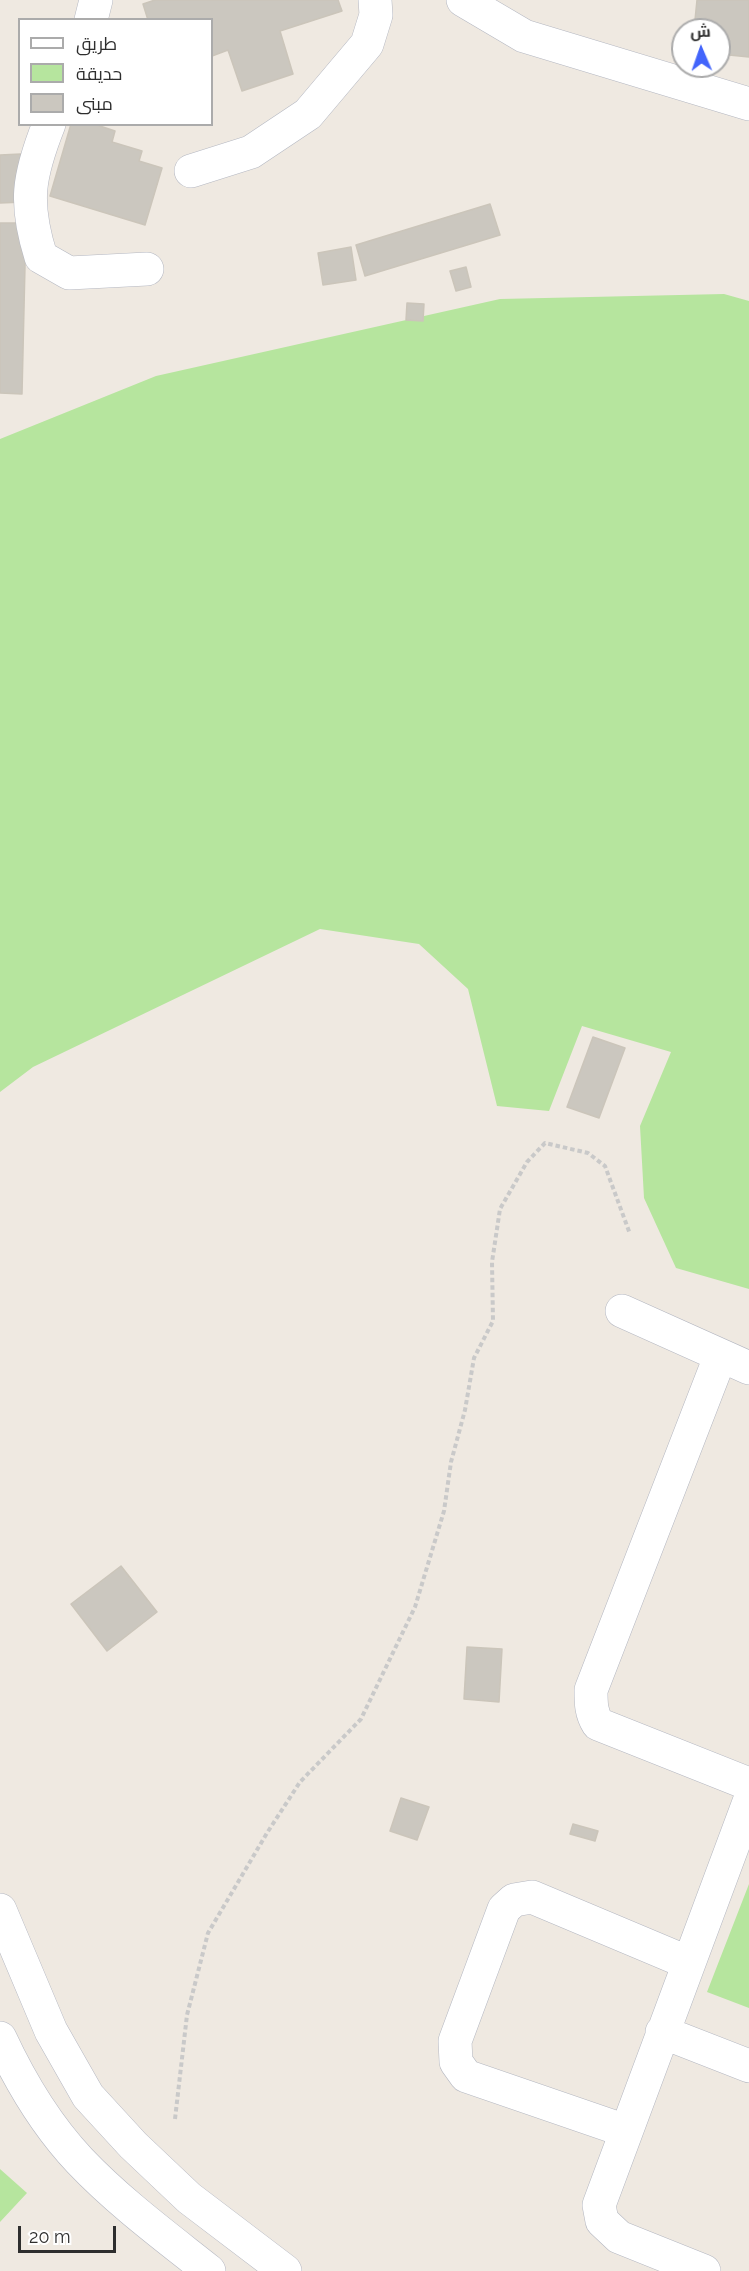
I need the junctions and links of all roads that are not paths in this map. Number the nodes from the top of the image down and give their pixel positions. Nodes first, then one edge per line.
1 (96, 0) edge
2 (375, 0) edge
3 (463, 0) edge
4 (92, 18) edge
5 (749, 104) edge
6 (48, 126) edge
7 (191, 171) dead end
8 (147, 269) dead end
9 (622, 1311) dead end
10 (735, 1362) edge
11 (749, 1784) edge
12 (749, 1802) edge
13 (0, 1910) edge
14 (689, 1963) junction
15 (662, 2032) junction
16 (0, 2038) edge
17 (749, 2066) edge
18 (626, 2131) junction
19 (210, 2271) edge
20 (285, 2271) edge
21 (704, 2271) edge

1 - 4 street
2 - 7 street
3 - 5 street
6 - 8 street
9 - 10 street
10 - 11 street
12 - 14 street
13 - 20 street
14 - 15 street
14 - 18 street
15 - 17 street
15 - 18 street
16 - 19 street
18 - 21 street

